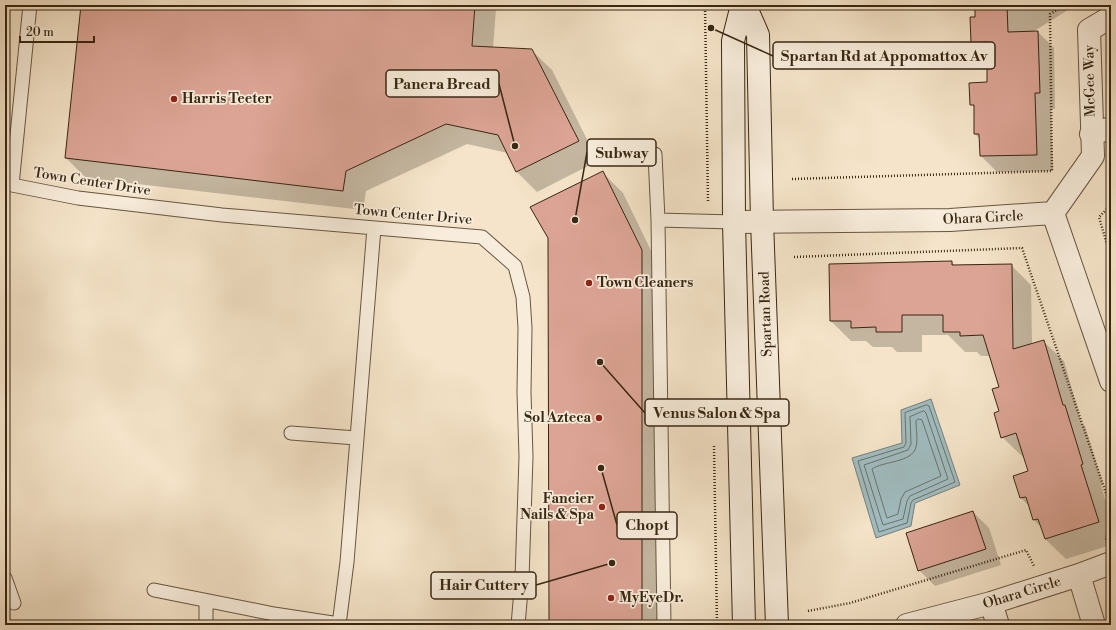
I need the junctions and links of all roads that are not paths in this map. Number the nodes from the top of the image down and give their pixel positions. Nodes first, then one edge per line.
1 (30, 5) edge
2 (742, 5) edge
3 (745, 5) edge
4 (1111, 17) edge
5 (1101, 131) edge
6 (655, 154) dead end
7 (1053, 213) junction
8 (658, 220) junction
9 (762, 221) junction
10 (734, 222) junction
11 (374, 228) junction
12 (1111, 381) edge
13 (291, 433) dead end
14 (356, 438) junction
15 (1111, 562) edge
16 (1079, 575) junction
17 (5, 578) edge
18 (154, 590) dead end
19 (206, 601) junction
20 (14, 603) dead end
21 (991, 603) junction
22 (339, 624) edge
23 (206, 625) edge
24 (518, 625) edge
25 (664, 625) edge
26 (744, 625) edge
27 (777, 625) edge
28 (907, 625) edge
29 (998, 625) edge
30 (1094, 625) edge

1 - 11 lane, Town Center Drive
2 - 10 street, Spartan Road
3 - 9 street, Spartan Road
4 - 5 street, McGee Way
5 - 7 street, McGee Way
6 - 8 lane
7 - 9 street, Ohara Circle
7 - 12 street
8 - 10 lane
8 - 25 lane
9 - 10 street, Ohara Circle
9 - 27 street, Spartan Road
10 - 26 street, Spartan Road
11 - 14 lane
11 - 24 lane, Town Center Drive
13 - 14 lane
14 - 22 lane
15 - 16 street, Ohara Circle
16 - 21 street, Ohara Circle
16 - 30 street
17 - 20 lane
18 - 19 lane
19 - 22 lane
19 - 23 lane
21 - 28 street, Ohara Circle
21 - 29 street

